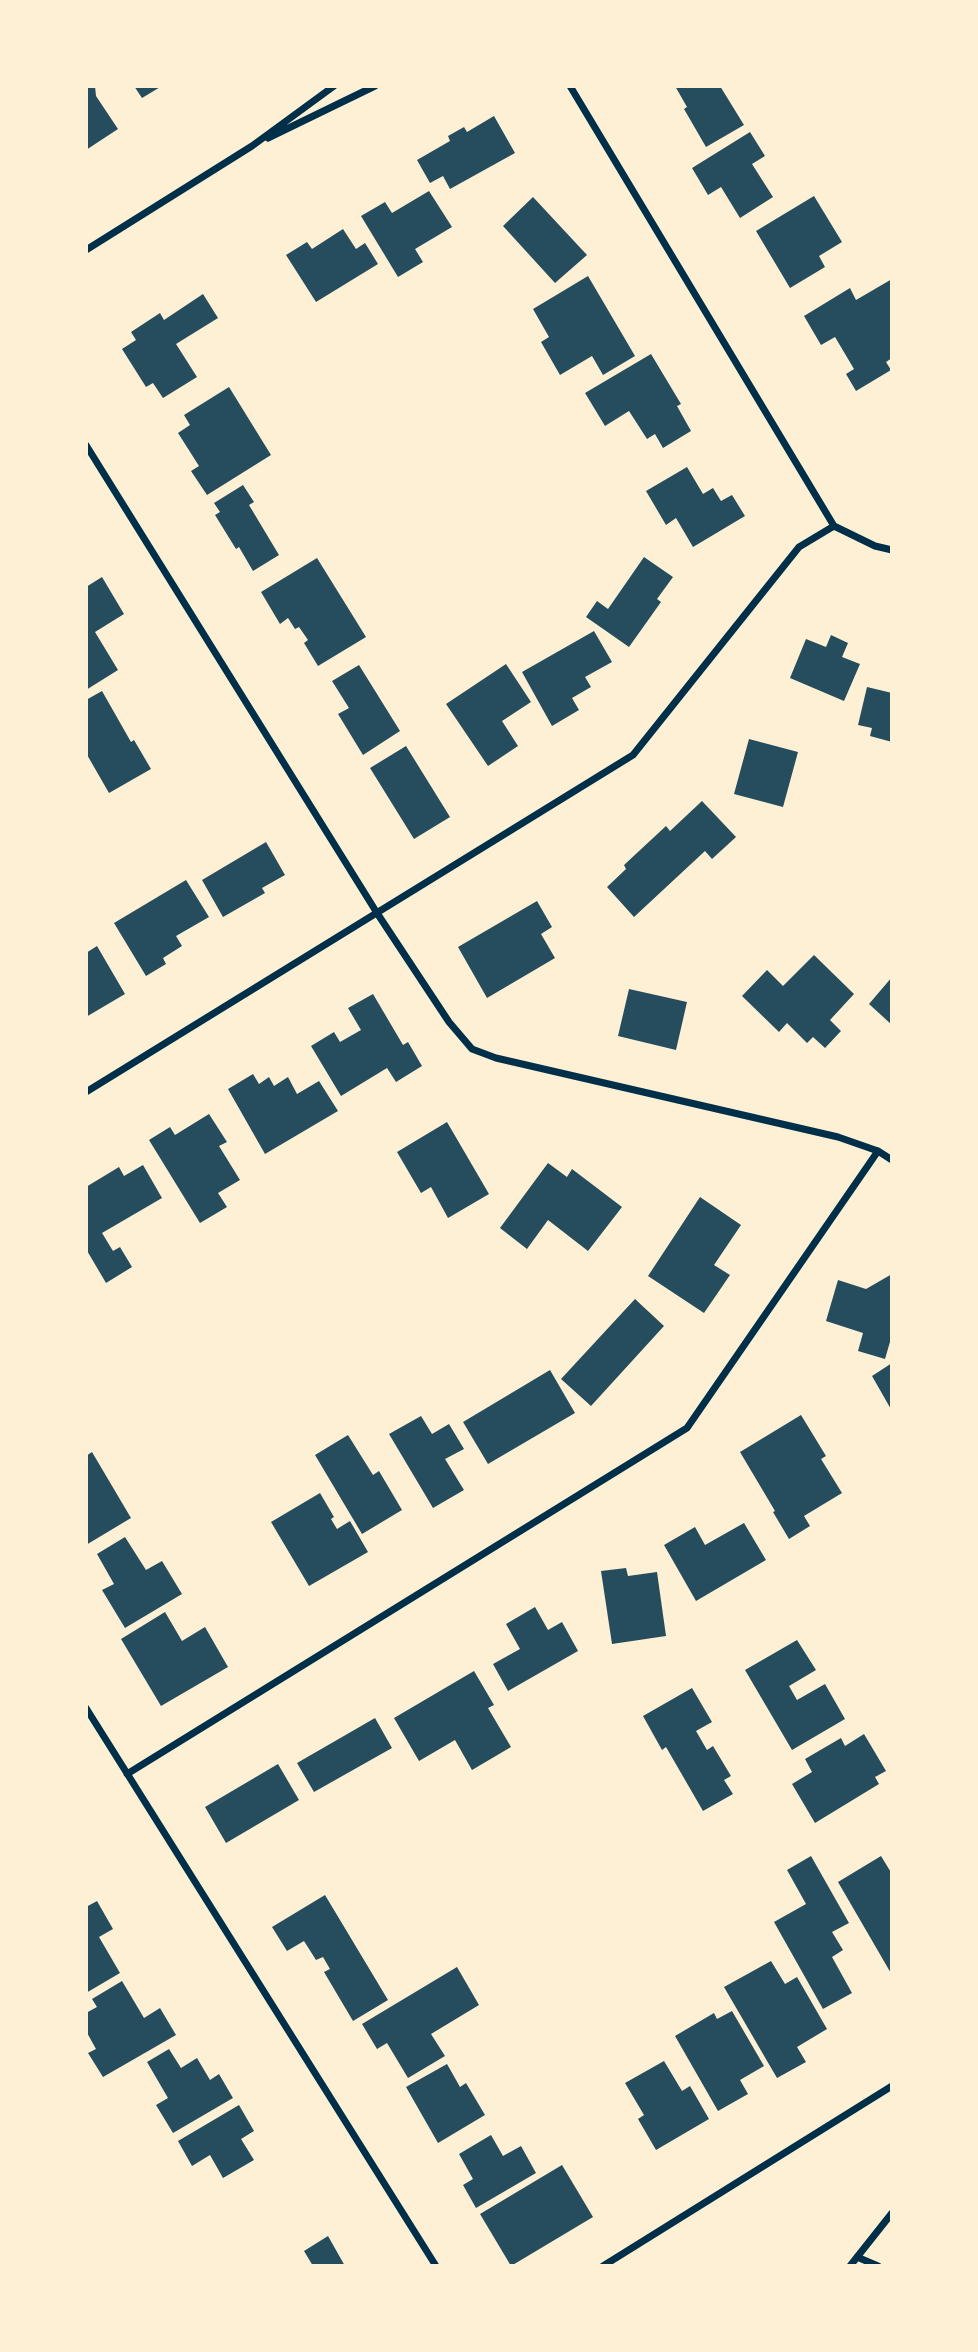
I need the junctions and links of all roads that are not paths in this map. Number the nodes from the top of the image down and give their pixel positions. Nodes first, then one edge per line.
1 (334, 86) edge
2 (375, 86) edge
3 (570, 86) edge
4 (252, 146) junction
5 (86, 250) edge
6 (86, 445) edge
7 (834, 526) junction
8 (892, 550) edge
9 (377, 913) junction
10 (86, 1092) edge
11 (878, 1151) junction
12 (892, 1160) edge
13 (86, 1707) edge
14 (127, 1774) junction
15 (892, 2086) edge
16 (892, 2213) edge
17 (857, 2257) junction
18 (436, 2266) edge
19 (603, 2266) edge
20 (850, 2266) edge
21 (878, 2266) edge

1 - 4 street
2 - 4 street
3 - 7 street
4 - 5 street
6 - 9 street
7 - 8 street
7 - 9 street
9 - 10 street
9 - 11 street
11 - 12 street
11 - 14 street
13 - 14 street
14 - 18 street
15 - 19 street
16 - 17 street
17 - 20 street
17 - 21 street

